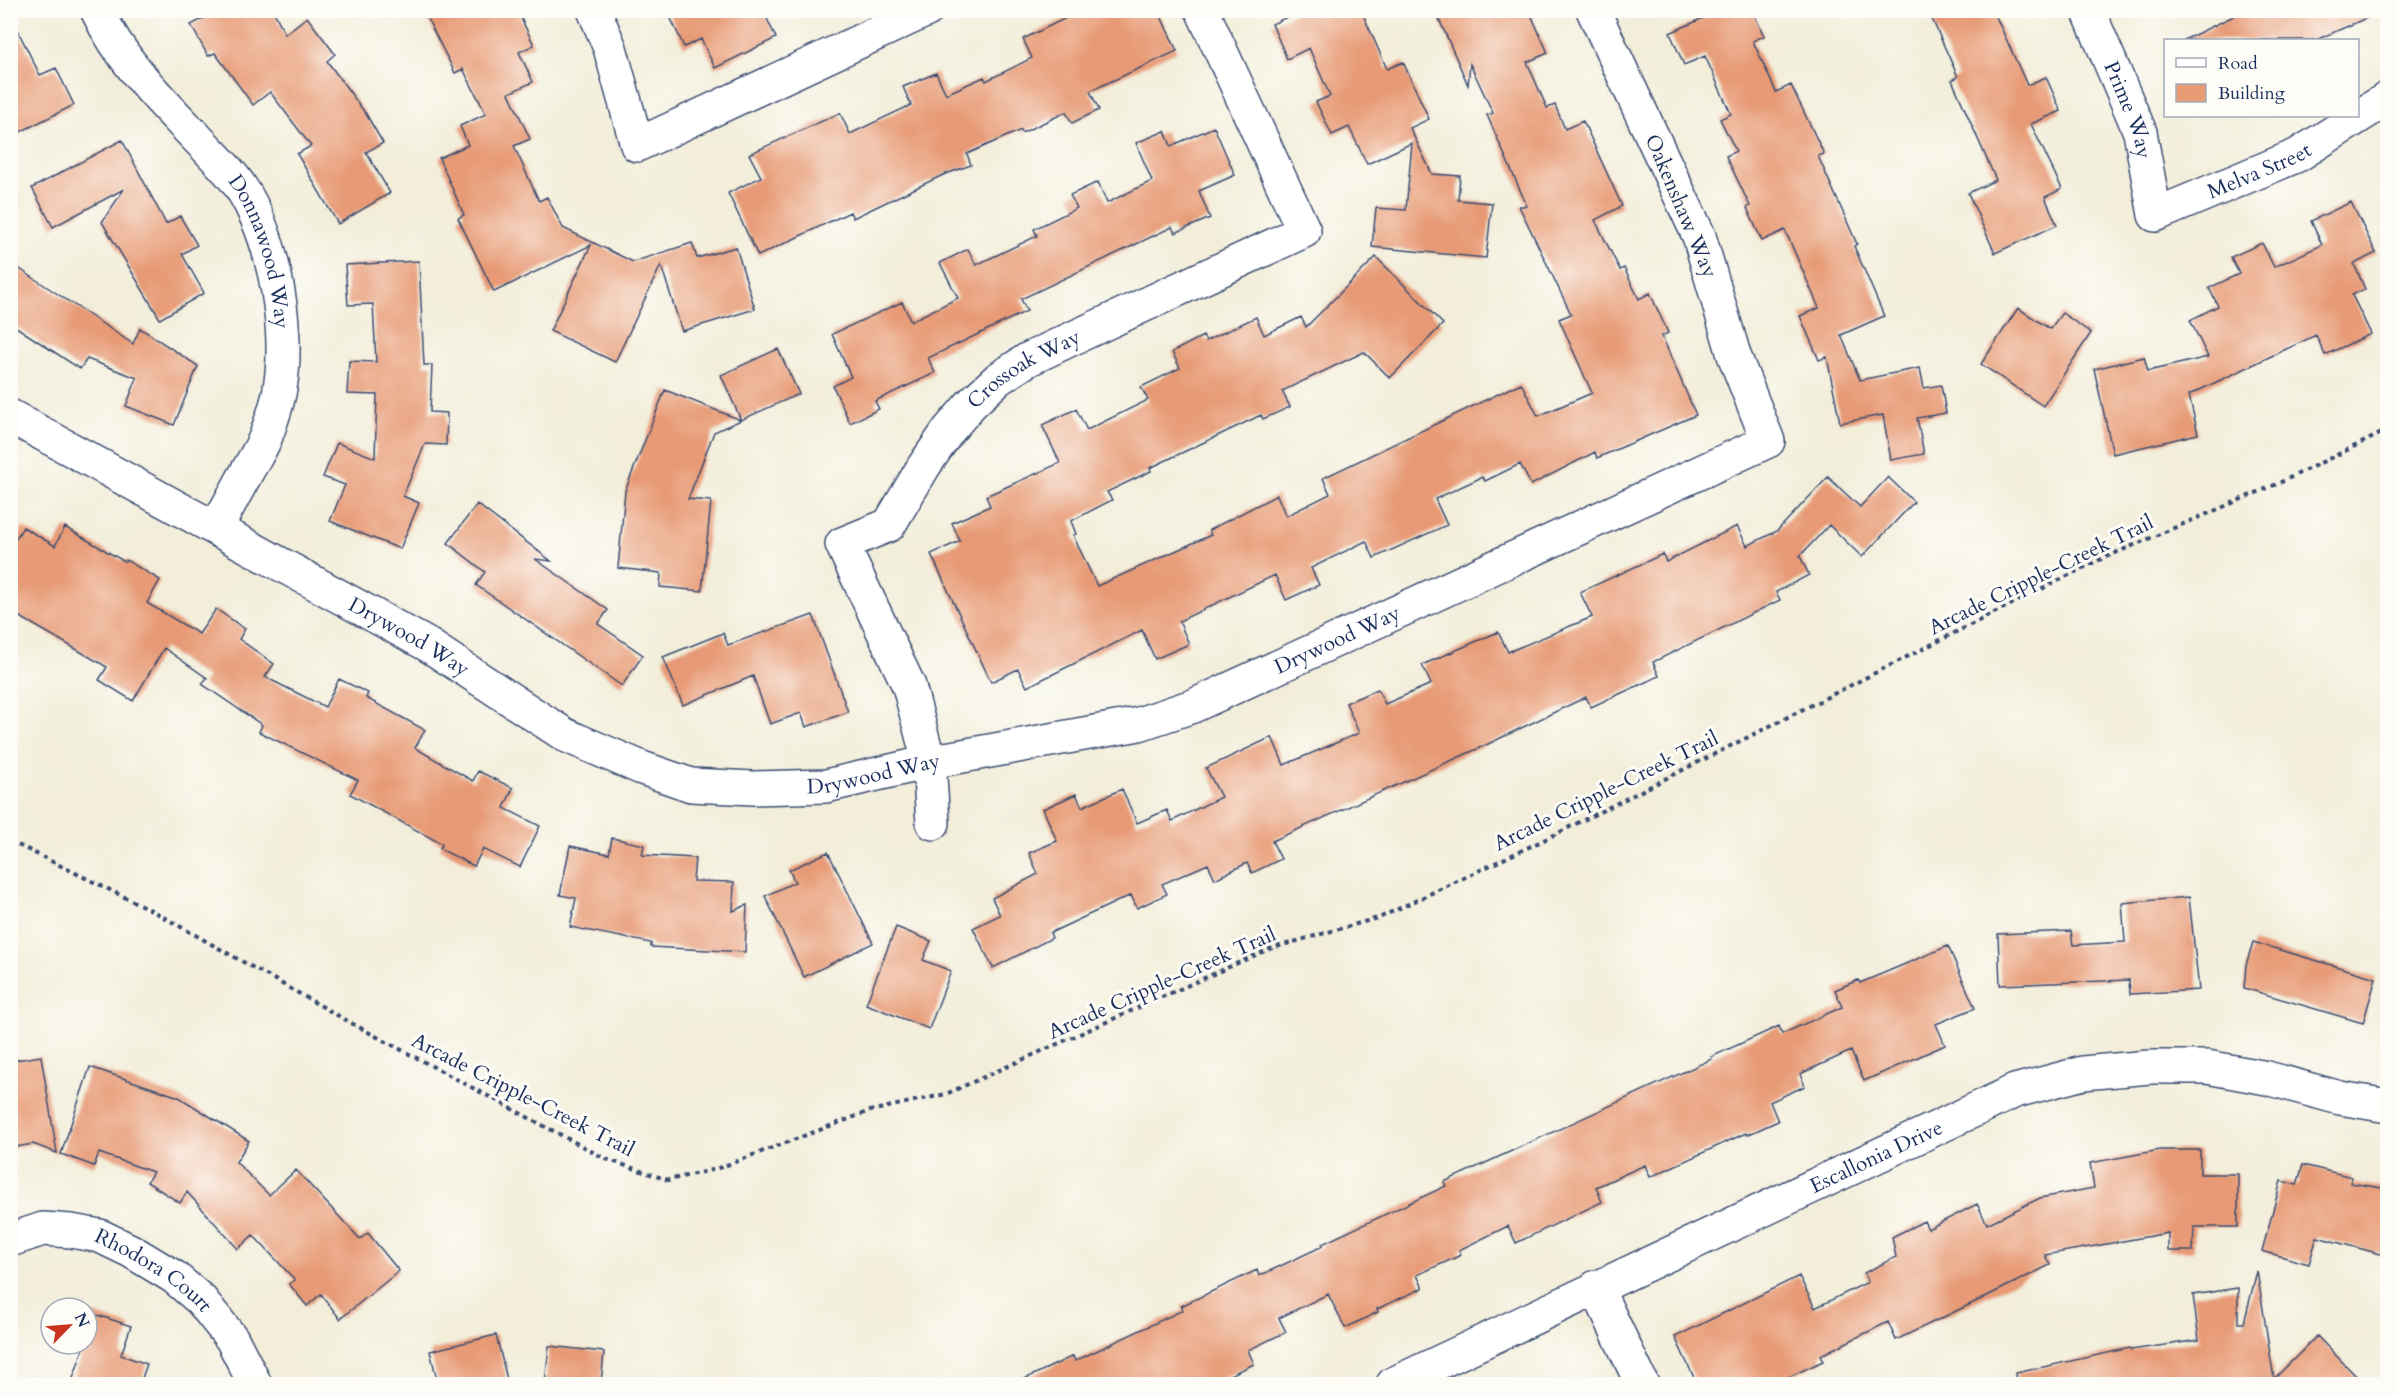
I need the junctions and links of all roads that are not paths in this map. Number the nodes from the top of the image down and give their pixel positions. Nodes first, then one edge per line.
1 (98, 10) edge
2 (594, 10) edge
3 (927, 10) edge
4 (1202, 10) edge
5 (1593, 10) edge
6 (2088, 10) edge
7 (2388, 98) edge
8 (2359, 116) edge
9 (2358, 117) edge
10 (2155, 215) joint
11 (10, 416) edge
12 (1768, 441) joint
13 (216, 528) junction
14 (929, 762) junction
15 (933, 823) dead end
16 (2388, 1106) edge
17 (10, 1240) edge
18 (1596, 1287) junction
19 (255, 1384) edge
20 (1394, 1384) edge
21 (1642, 1384) edge

1 - 13 street, Donnawood Way
2 - 3 street
4 - 14 street, Crossoak Way
5 - 12 street, Oakenshaw Way
6 - 10 street, Prime Way
7 - 8 street, Melva Street
9 - 10 street, Melva Street
11 - 13 street, Drywood Way
12 - 14 street, Drywood Way
13 - 14 street, Drywood Way
14 - 15 street, Crossoak Way
16 - 18 street, Escallonia Drive
17 - 19 street, Rhodora Court
18 - 20 street, Escallonia Drive
18 - 21 street

